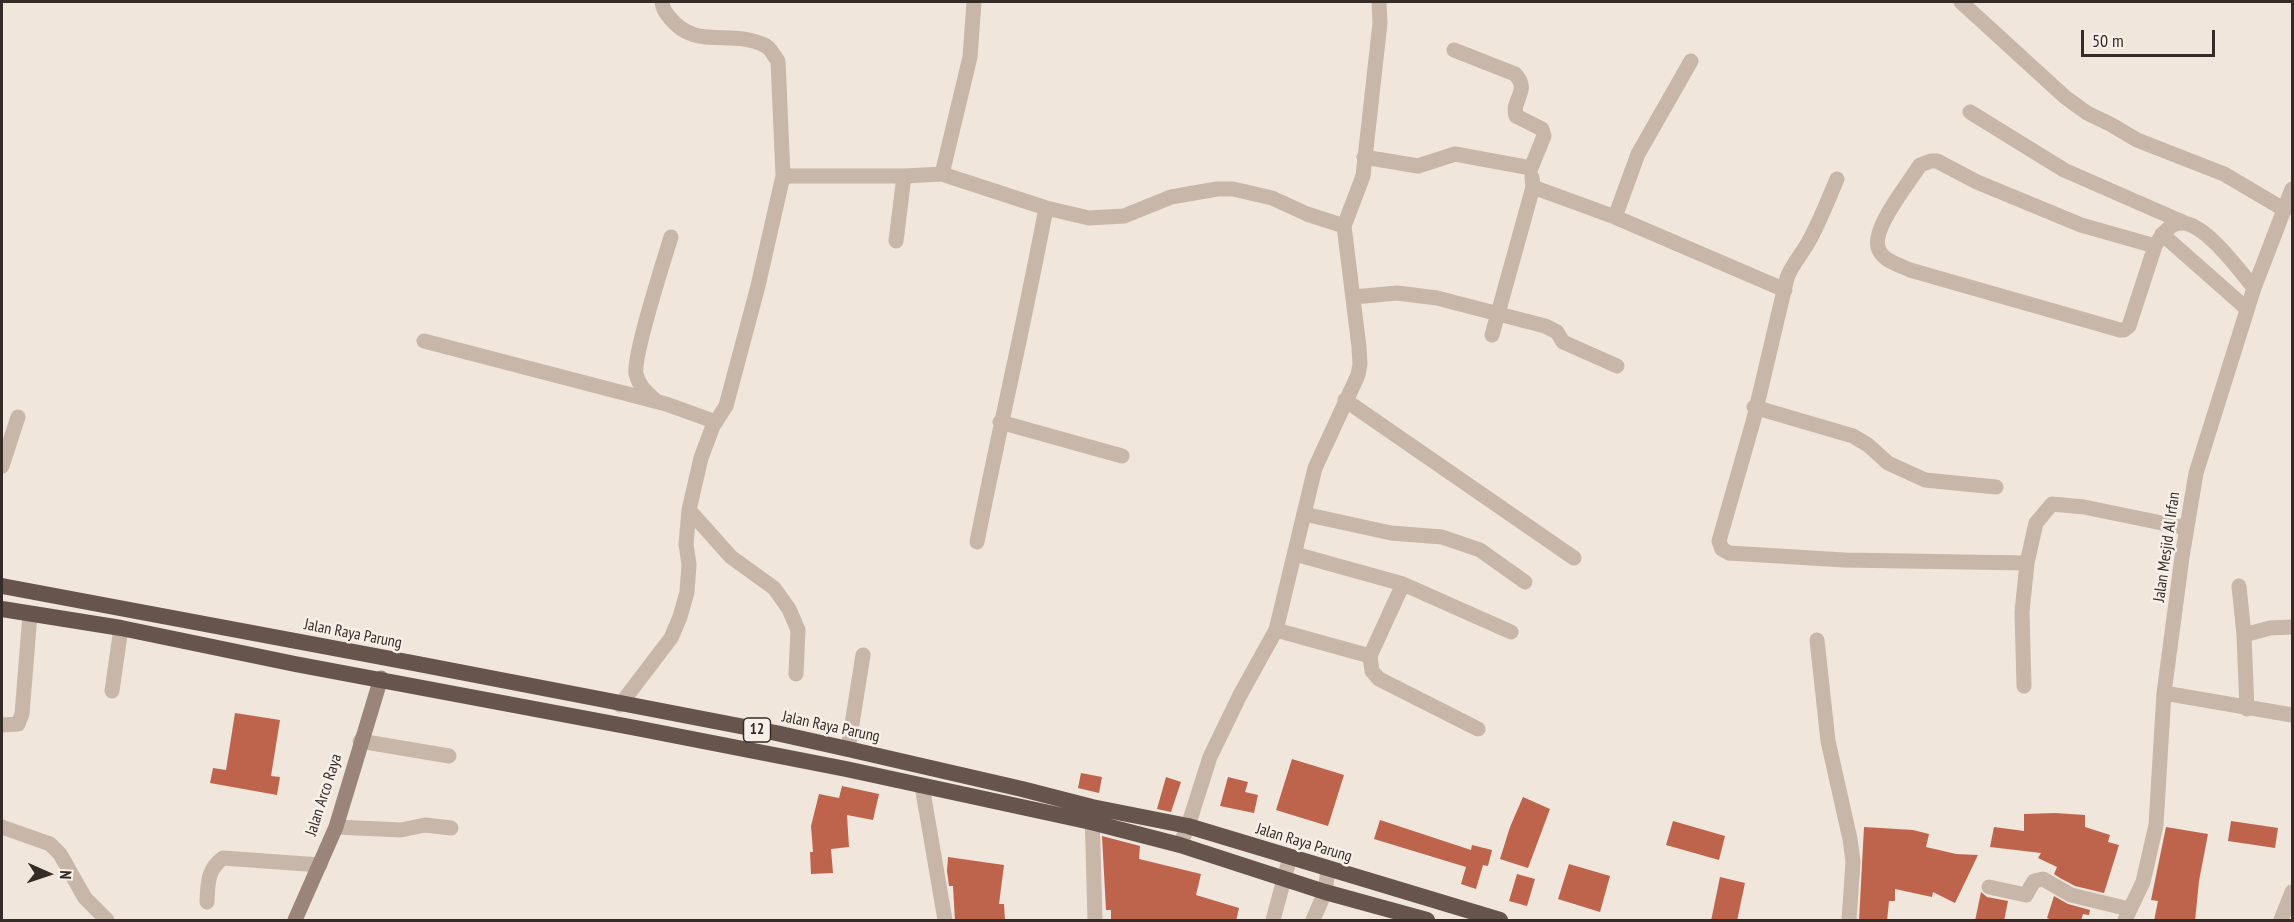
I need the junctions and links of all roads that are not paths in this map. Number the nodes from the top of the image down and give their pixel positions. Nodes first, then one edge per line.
1 (662, 2) edge
2 (974, 2) edge
3 (1379, 2) edge
4 (1967, 4) edge
5 (1454, 51) dead end
6 (1691, 61) dead end
7 (1970, 112) dead end
8 (1364, 157) junction
9 (1531, 168) junction
10 (942, 174) junction
11 (783, 176) junction
12 (904, 176) junction
13 (1837, 180) dead end
14 (1533, 187) junction
15 (2292, 189) edge
16 (1046, 208) junction
17 (2285, 210) junction
18 (1614, 217) junction
19 (2185, 223) junction
20 (1344, 226) junction
21 (671, 237) dead end
22 (2159, 240) junction
23 (896, 241) dead end
24 (2254, 288) junction
25 (1785, 290) junction
26 (1353, 297) junction
27 (2247, 309) junction
28 (1497, 314) junction
29 (1492, 335) dead end
30 (424, 341) dead end
31 (1617, 366) dead end
32 (1345, 400) junction
33 (657, 402) junction
34 (1754, 407) junction
35 (18, 417) dead end
36 (716, 422) junction
37 (1000, 422) junction
38 (1122, 456) dead end
39 (2, 465) edge
40 (1996, 487) dead end
41 (689, 510) junction
42 (1304, 514) junction
43 (2186, 528) junction
44 (977, 542) dead end
45 (1295, 554) junction
46 (1574, 558) dead end
47 (2027, 563) junction
48 (1525, 582) dead end
49 (1403, 584) junction
50 (2, 586) edge
51 (2239, 586) dead end
52 (2, 609) edge
53 (30, 614) junction
54 (2292, 627) edge
55 (121, 628) junction
56 (1276, 630) junction
57 (1511, 632) dead end
58 (2244, 635) junction
59 (1817, 640) dead end
60 (863, 655) dead end
61 (1370, 656) junction
62 (796, 674) dead end
63 (381, 678) junction
64 (2024, 686) dead end
65 (112, 691) dead end
66 (2164, 693) junction
67 (620, 705) junction
68 (2247, 709) junction
69 (2292, 715) edge
70 (2, 725) edge
71 (1478, 729) dead end
72 (776, 733) junction
73 (360, 741) junction
74 (848, 749) junction
75 (773, 755) junction
76 (448, 756) dead end
77 (921, 786) junction
78 (1092, 815) junction
79 (1188, 826) junction
80 (2, 827) edge
81 (336, 827) junction
82 (451, 828) dead end
83 (1180, 845) junction
84 (1290, 857) junction
85 (320, 865) junction
86 (1328, 869) junction
87 (1284, 879) junction
88 (1989, 886) dead end
89 (1325, 892) junction
90 (2292, 892) edge
91 (207, 902) dead end
92 (2127, 915) edge
93 (107, 921) edge
94 (295, 921) edge
95 (945, 921) edge
96 (1095, 921) edge
97 (1274, 921) edge
98 (1313, 921) edge
99 (1427, 921) edge
100 (1500, 921) edge
101 (1849, 921) edge
102 (2281, 921) edge

1 - 11 street
2 - 10 street
3 - 8 street
4 - 17 street
5 - 9 street
6 - 18 street
7 - 19 street
8 - 9 street
8 - 20 street
9 - 14 street
10 - 12 street
10 - 16 street
11 - 12 street
11 - 36 street
12 - 23 street
13 - 25 street
14 - 18 street
14 - 28 street
15 - 17 street, Jalan Mesjid Al Irfan
16 - 20 street
16 - 37 street
17 - 24 street, Jalan Mesjid Al Irfan
18 - 25 street
19 - 22 street
19 - 24 street
20 - 26 street
21 - 33 street
22 - 22 street
22 - 27 street
24 - 27 street, Jalan Mesjid Al Irfan
25 - 34 street
26 - 28 street
26 - 32 street
27 - 43 street, Jalan Mesjid Al Irfan
28 - 29 street
28 - 31 street
30 - 33 street
32 - 42 street
32 - 46 street
33 - 36 street
34 - 40 street
34 - 47 street
35 - 39 street
36 - 41 street
37 - 38 street
37 - 44 street
41 - 62 street
41 - 67 street
42 - 45 street
42 - 48 street
43 - 47 street
43 - 66 street, Jalan Mesjid Al Irfan
45 - 49 street
45 - 56 street
47 - 64 street
49 - 57 street
49 - 61 street
50 - 67 highway, Jalan Raya Parung / 12
51 - 58 street
52 - 53 highway, Jalan Raya Parung / 12
53 - 55 highway, Jalan Raya Parung / 12
53 - 70 street
54 - 58 street
55 - 63 highway, Jalan Raya Parung / 12
55 - 65 street
56 - 61 street
56 - 79 street
58 - 68 street
59 - 101 street
60 - 74 street
61 - 71 street
63 - 73 main road, Jalan Arco Raya
63 - 75 highway, Jalan Raya Parung / 12
66 - 68 street
66 - 92 street, Jalan Mesjid Al Irfan
67 - 72 highway, Jalan Raya Parung / 12
68 - 69 street
72 - 74 highway, Jalan Raya Parung / 12
72 - 75 highway
73 - 76 street
73 - 81 main road, Jalan Arco Raya
74 - 78 highway, Jalan Raya Parung / 12
75 - 77 highway, Jalan Raya Parung / 12
77 - 78 highway, Jalan Raya Parung / 12
77 - 95 street
78 - 79 highway, Jalan Raya Parung / 12
78 - 83 highway, Jalan Raya Parung / 12
78 - 96 street
79 - 83 street
79 - 84 highway, Jalan Raya Parung / 12
80 - 93 street
81 - 82 street
81 - 85 main road, Jalan Arco Raya
83 - 87 highway, Jalan Raya Parung / 12
84 - 86 highway, Jalan Raya Parung / 12
84 - 87 street
85 - 91 street
85 - 94 main road, Jalan Arco Raya
86 - 89 street
86 - 100 highway, Jalan Raya Parung / 12
87 - 89 highway, Jalan Raya Parung / 12
87 - 97 street
88 - 92 street
89 - 98 street
89 - 99 highway, Jalan Raya Parung / 12
90 - 102 street

